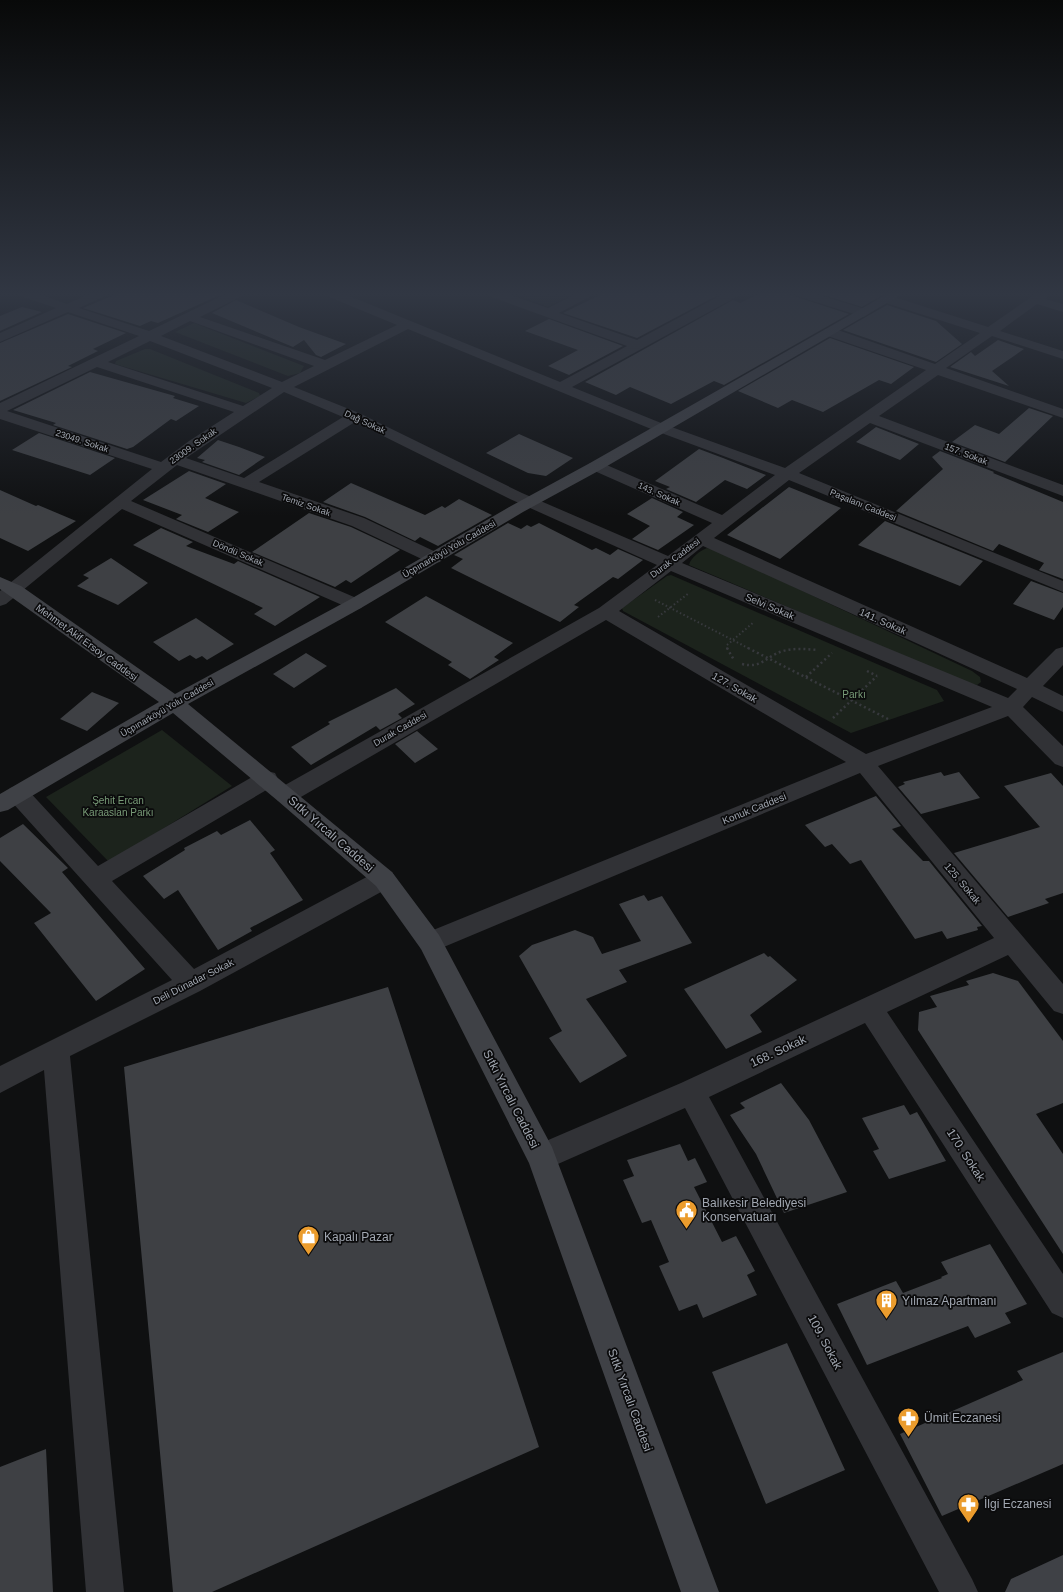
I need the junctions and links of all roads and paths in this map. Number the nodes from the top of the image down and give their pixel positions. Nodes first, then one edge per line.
1 (85, 367) edge
2 (112, 367) edge
3 (231, 367) edge
4 (321, 367) edge
5 (513, 367) edge
6 (597, 367) edge
7 (768, 367) edge
8 (930, 367) edge
9 (935, 369) junction
10 (282, 387) junction
11 (561, 387) junction
12 (0, 409) edge
13 (244, 412) junction
14 (0, 414) edge
15 (1063, 414) edge
16 (354, 416) junction
17 (868, 417) junction
18 (661, 428) junction
19 (169, 463) junction
20 (596, 466) junction
21 (787, 474) junction
22 (245, 484) junction
23 (1063, 491) edge
24 (120, 502) junction
25 (530, 502) junction
26 (723, 522) junction
27 (702, 539) junction
28 (434, 558) junction
29 (668, 563) junction
30 (1063, 587) edge
31 (5, 591) edge
32 (692, 591) dead end
33 (653, 599) dead end
34 (355, 604) junction
35 (772, 607) junction
36 (670, 608) junction
37 (606, 612) junction
38 (654, 620) dead end
39 (733, 640) junction
40 (821, 650) dead end
41 (826, 651) dead end
42 (835, 651) dead end
43 (1063, 653) edge
44 (832, 654) junction
45 (839, 657) dead end
46 (770, 659) junction
47 (864, 670) dead end
48 (881, 672) dead end
49 (877, 676) junction
50 (806, 677) junction
51 (1030, 688) junction
52 (851, 700) junction
53 (174, 703) junction
54 (1063, 705) edge
55 (1011, 707) junction
56 (1063, 718) edge
57 (890, 720) dead end
58 (829, 721) dead end
59 (1063, 760) edge
60 (864, 763) junction
61 (277, 787) junction
62 (9, 799) edge
63 (96, 879) junction
64 (384, 879) junction
65 (1012, 941) junction
66 (430, 942) junction
67 (191, 983) junction
68 (1063, 1003) edge
69 (870, 1008) junction
70 (56, 1050) junction
71 (0, 1080) edge
72 (691, 1092) junction
73 (542, 1157) junction
74 (1063, 1302) edge
75 (1063, 1574) edge
76 (105, 1592) edge
77 (700, 1592) edge
78 (959, 1592) edge
79 (1024, 1592) edge

1 - 12 street
2 - 13 street
3 - 10 street, Dağ Sokak
4 - 10 street, 23009. Sokak
5 - 11 street, Paşalanı Caddesi
6 - 11 street
7 - 18 main road, Üçpınarköyü Yolu Caddesi
8 - 9 street
9 - 15 street
9 - 17 street, Durak Caddesi
10 - 13 street, 23009. Sokak
10 - 16 street, Dağ Sokak
11 - 18 street, Paşalanı Caddesi
13 - 19 street, 23009. Sokak
14 - 19 street, 23049. Sokak
16 - 22 street
16 - 25 street, Dağ Sokak
17 - 21 street, Durak Caddesi
17 - 23 street, 157. Sokak
18 - 20 main road, Üçpınarköyü Yolu Caddesi
18 - 21 street, Paşalanı Caddesi
19 - 22 street, Temiz Sokak
19 - 24 street, 23009. Sokak
20 - 25 main road, Üçpınarköyü Yolu Caddesi
20 - 26 street, 143. Sokak
21 - 26 street, Durak Caddesi
21 - 30 street, Paşalanı Caddesi
22 - 28 street, Temiz Sokak
24 - 31 street, 23009. Sokak
24 - 34 street, Döndü Sokak
25 - 28 main road, Üçpınarköyü Yolu Caddesi
25 - 29 street, Selvi Sokak
26 - 27 street, Durak Caddesi
27 - 29 street, Durak Caddesi
27 - 51 street, 141. Sokak
28 - 34 main road, Üçpınarköyü Yolu Caddesi
29 - 35 street, Selvi Sokak
29 - 37 street, Durak Caddesi
31 - 53 main road, Mehmet Akif Ersoy Caddesi
32 - 36 path
33 - 36 path
34 - 53 main road, Üçpınarköyü Yolu Caddesi
35 - 39 path
35 - 55 street, Selvi Sokak
36 - 38 path
36 - 39 path
37 - 60 street, 127. Sokak
37 - 61 street, Durak Caddesi
39 - 46 path
39 - 46 path
40 - 46 path
41 - 44 path
42 - 44 path
43 - 51 street, Konuk Caddesi
44 - 45 path
44 - 50 path
46 - 50 path
47 - 49 path
48 - 49 path
49 - 52 path
50 - 52 path
51 - 54 street, 141. Sokak
51 - 55 street, Konuk Caddesi
51 - 56 street
52 - 57 path
52 - 58 path
53 - 61 main road, Sıtkı Yırcalı Caddesi
53 - 62 main road, Üçpınarköyü Yolu Caddesi
55 - 59 street
55 - 60 street, Konuk Caddesi
60 - 65 street, 125. Sokak
60 - 66 street, Konuk Caddesi
61 - 63 street, Durak Caddesi
61 - 64 main road, Sıtkı Yırcalı Caddesi
62 - 63 street
63 - 67 street
64 - 66 main road, Sıtkı Yırcalı Caddesi
64 - 67 street, Deli Dünadar Sokak
65 - 68 street, 125. Sokak
65 - 69 street, 168. Sokak
66 - 73 main road, Sıtkı Yırcalı Caddesi
67 - 70 street, Deli Dünadar Sokak
69 - 72 street, 168. Sokak
69 - 74 street, 170. Sokak
70 - 71 street, Deli Dünadar Sokak
70 - 76 street
72 - 73 street, 168. Sokak
72 - 78 street, 109. Sokak
73 - 77 main road, Sıtkı Yırcalı Caddesi
75 - 79 main road

